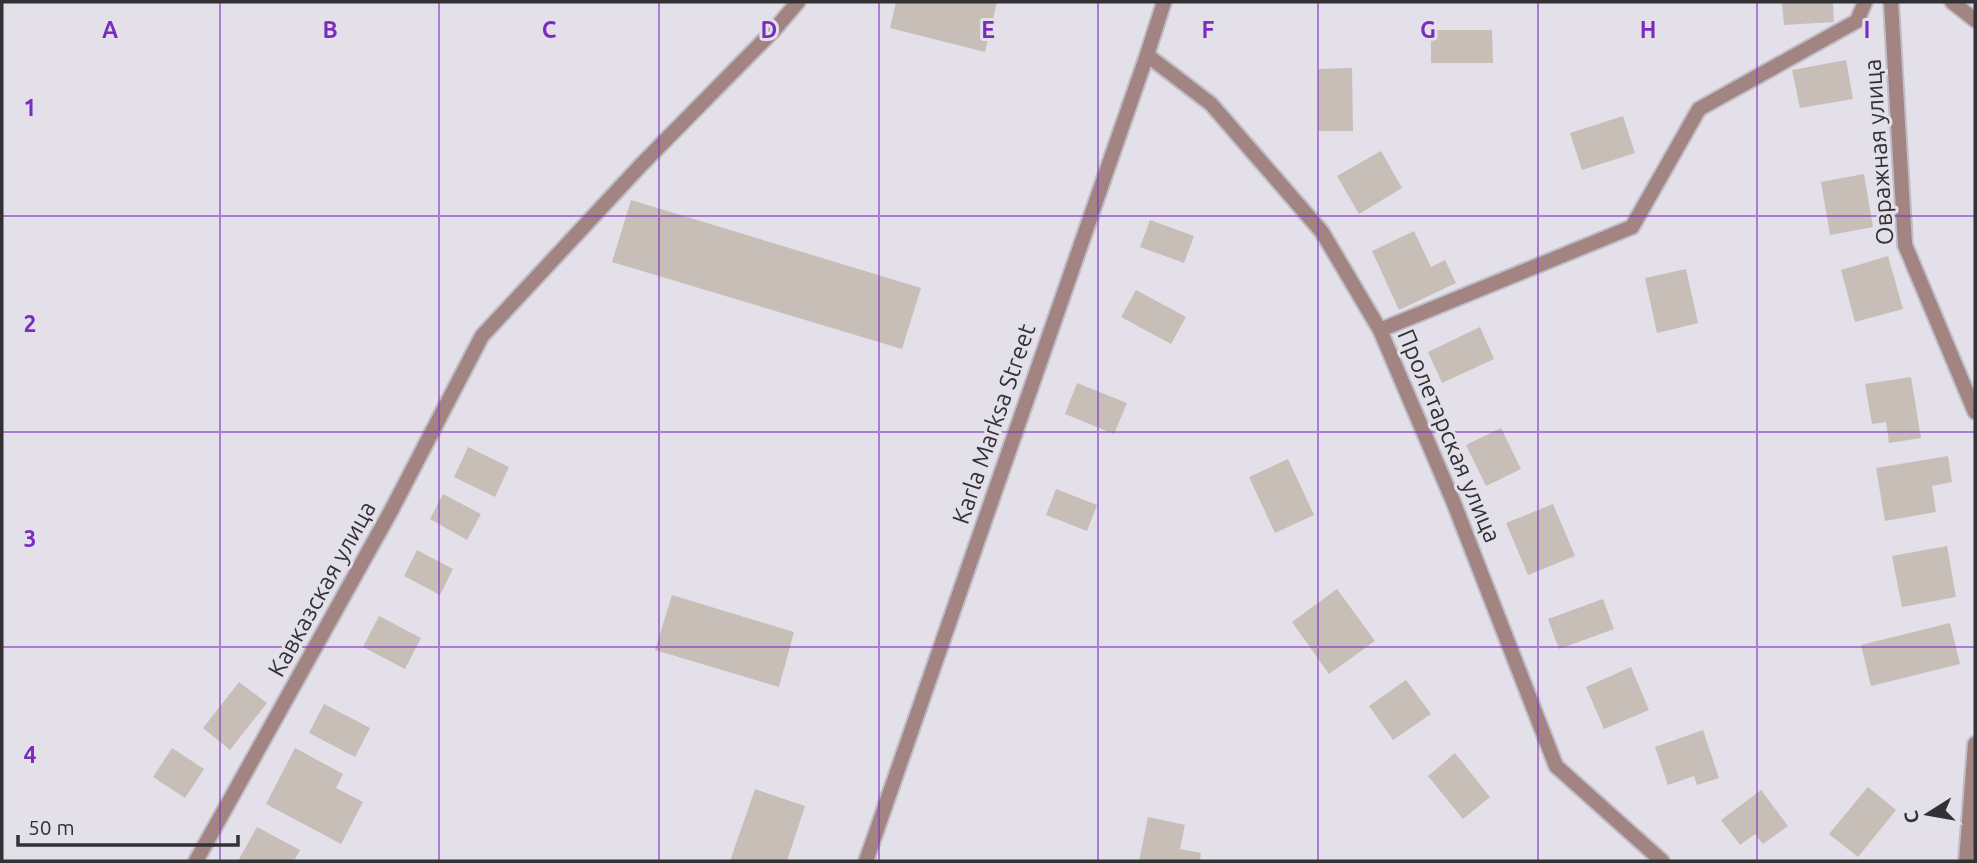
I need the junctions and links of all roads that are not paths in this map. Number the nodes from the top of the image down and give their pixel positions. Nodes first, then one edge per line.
1 (798, 2) edge
2 (1164, 2) edge
3 (1865, 2) edge
4 (1891, 2) edge
5 (1952, 2) edge
6 (1975, 20) edge
7 (1147, 55) junction
8 (1380, 330) junction
9 (1975, 412) edge
10 (1975, 744) edge
11 (196, 861) edge
12 (866, 861) edge
13 (1662, 861) edge
14 (1966, 861) edge

1 - 11 street, Кавказская улица
2 - 7 street, Karla Marksa Street
3 - 8 street
4 - 9 street, Овражная улица
5 - 6 street
7 - 8 street, Пролетарская улица
7 - 12 street, Karla Marksa Street
8 - 13 street, Пролетарская улица
10 - 14 street

